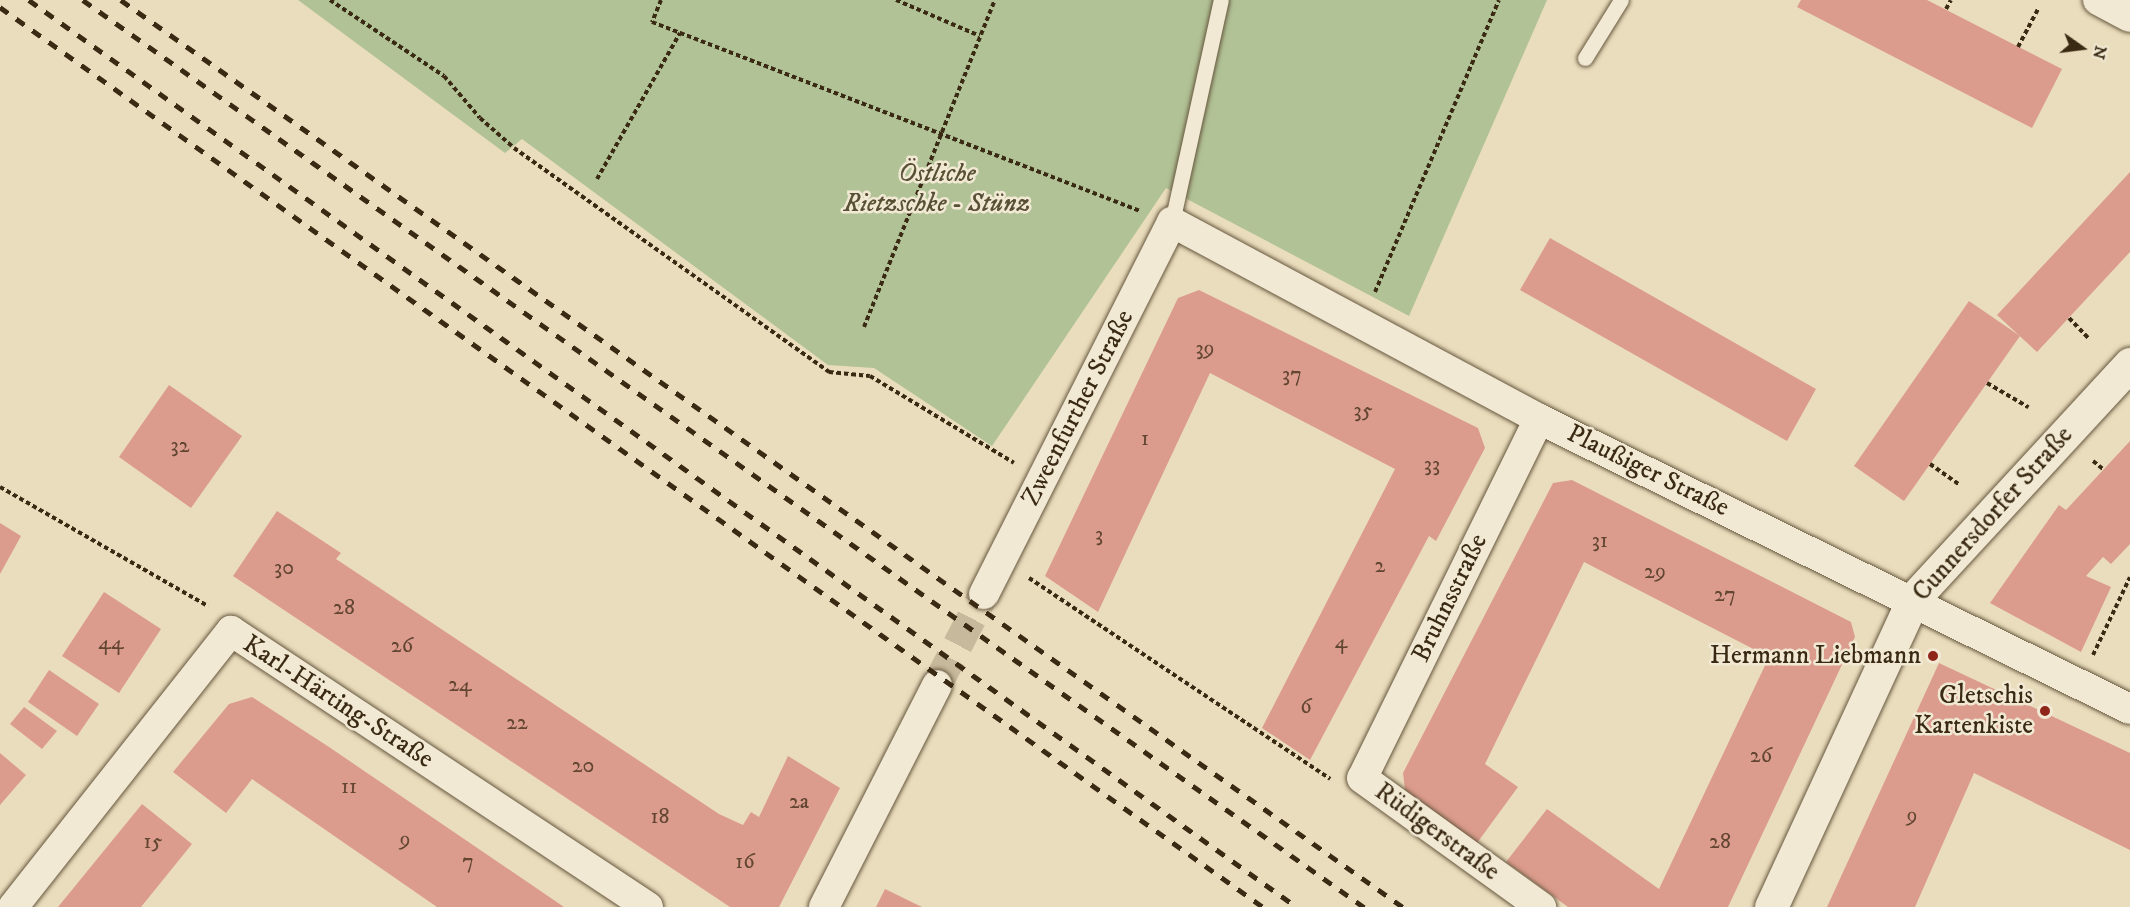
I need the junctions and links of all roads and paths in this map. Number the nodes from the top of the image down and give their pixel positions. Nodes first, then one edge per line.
1 (330, 0) edge
2 (661, 0) edge
3 (896, 0) edge
4 (994, 0) edge
5 (1221, 0) edge
6 (1498, 0) edge
7 (1621, 0) edge
8 (1951, 0) edge
9 (2098, 0) edge
10 (1946, 9) dead end
11 (2038, 9) dead end
12 (2130, 17) edge
13 (680, 33) junction
14 (980, 36) junction
15 (2018, 47) dead end
16 (1585, 58) dead end
17 (941, 134) junction
18 (597, 179) dead end
19 (1172, 222) junction
20 (2069, 318) dead end
21 (1362, 323) junction
22 (864, 327) dead end
23 (2090, 339) dead end
24 (2130, 364) edge
25 (1987, 383) dead end
26 (2028, 407) dead end
27 (1539, 419) junction
28 (2093, 461) dead end
29 (1930, 464) dead end
30 (2104, 470) dead end
31 (1042, 480) junction
32 (1959, 484) dead end
33 (0, 487) edge
34 (1001, 560) junction
35 (2130, 577) edge
36 (984, 594) tunnel mouth
37 (1913, 600) junction
38 (231, 631) junction
39 (2091, 658) dead end
40 (937, 685) tunnel mouth
41 (2130, 709) edge
42 (1362, 778) junction
43 (12, 907) edge
44 (648, 907) edge
45 (824, 907) edge
46 (1541, 907) edge
47 (1771, 907) edge

1 - 31 path
2 - 13 path
3 - 14 path
4 - 14 path
5 - 19 lane
6 - 21 path
7 - 16 lane
8 - 10 path
9 - 12 street
11 - 15 path
13 - 17 path
13 - 18 path
14 - 17 path
17 - 19 path
17 - 22 path
19 - 21 street, Plaußiger Straße
19 - 31 street, Zweenfurther Straße
20 - 23 path
21 - 27 street, Plaußiger Straße
24 - 37 street, Cunnersdorfer Straße
25 - 26 path
27 - 37 street, Plaußiger Straße
27 - 42 street, Bruhnsstraße
28 - 30 path
29 - 32 path
31 - 34 street, Zweenfurther Straße
33 - 38 path
34 - 36 street, Zweenfurther Straße
34 - 42 path
35 - 39 path
37 - 41 street, Plaußiger Straße
37 - 47 street, Cunnersdorfer Straße
38 - 43 street, Karl-Härting-Straße
38 - 44 street, Karl-Härting-Straße
40 - 45 street
42 - 46 street, Rüdigerstraße

